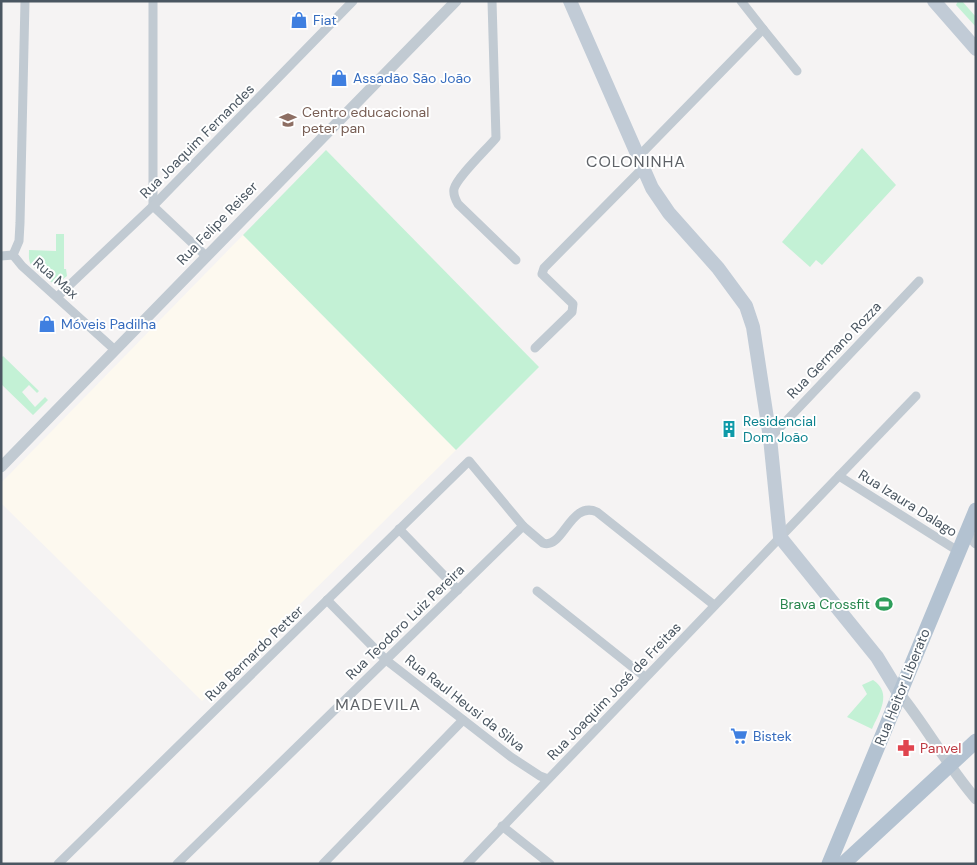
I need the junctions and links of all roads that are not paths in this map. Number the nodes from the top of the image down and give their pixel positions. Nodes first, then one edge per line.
1 (25, 1) edge
2 (153, 1) edge
3 (353, 1) edge
4 (456, 1) edge
5 (492, 1) edge
6 (570, 1) edge
7 (741, 1) edge
8 (934, 1) edge
9 (763, 29) junction
10 (976, 49) edge
11 (796, 71) dead end
12 (641, 162) junction
13 (153, 206) junction
14 (13, 255) junction
15 (1, 256) edge
16 (206, 256) junction
17 (516, 260) dead end
18 (919, 282) dead end
19 (57, 297) junction
20 (535, 348) dead end
21 (115, 350) junction
22 (916, 396) dead end
23 (770, 438) junction
24 (1, 467) edge
25 (839, 476) junction
26 (976, 510) edge
27 (523, 526) junction
28 (399, 530) junction
29 (780, 537) junction
30 (971, 538) edge
31 (958, 551) junction
32 (458, 590) junction
33 (537, 591) dead end
34 (327, 600) junction
35 (714, 605) junction
36 (386, 660) junction
37 (645, 677) junction
38 (900, 692) junction
39 (463, 720) junction
40 (976, 742) edge
41 (949, 766) junction
42 (548, 779) junction
43 (976, 799) edge
44 (502, 826) junction
45 (58, 864) edge
46 (177, 864) edge
47 (323, 864) edge
48 (467, 864) edge
49 (550, 864) edge
50 (829, 864) edge
51 (843, 864) edge

1 - 14 street
2 - 13 street
3 - 13 street, Rua Joaquim Fernandes
4 - 16 street, Rua Felipe Reiser
5 - 17 street
6 - 12 main road
7 - 9 street
8 - 10 main road
9 - 11 street
9 - 12 street
12 - 20 street
12 - 23 main road
13 - 16 street
13 - 19 street, Rua Joaquim Fernandes
14 - 15 street
14 - 19 street, Rua Max
16 - 21 street, Rua Felipe Reiser
18 - 23 street, Rua Germano Rozza
19 - 21 street, Rua Max
21 - 24 street, Rua Felipe Reiser
22 - 25 street
23 - 29 main road
25 - 29 street, Rua Izaura Dalago
25 - 31 street, Rua Izaura Dalago
26 - 30 main road, Rua Heitor Liberato
27 - 28 street, Rua Bernardo Petter
27 - 32 street, Rua Teodoro Luiz Pereira
27 - 35 street
28 - 32 street
28 - 34 street, Rua Bernardo Petter
29 - 35 street, Rua Joaquim José de Freitas
29 - 38 main road
30 - 31 main road, Rua Heitor Liberato
31 - 38 main road, Rua Heitor Liberato
32 - 36 street, Rua Teodoro Luiz Pereira
33 - 37 street
34 - 36 street, Rua Raul Heusi da Silva
34 - 45 street, Rua Bernardo Petter
35 - 37 street, Rua Joaquim José de Freitas
36 - 39 street, Rua Raul Heusi da Silva
36 - 46 street, Rua Teodoro Luiz Pereira
37 - 42 street, Rua Joaquim José de Freitas
38 - 41 street
38 - 50 main road, Rua Heitor Liberato
39 - 42 street, Rua Raul Heusi da Silva
39 - 47 street
40 - 41 main road
41 - 43 street
41 - 51 main road
42 - 44 street, Rua Joaquim José de Freitas
44 - 48 street, Rua Joaquim José de Freitas
44 - 49 street

